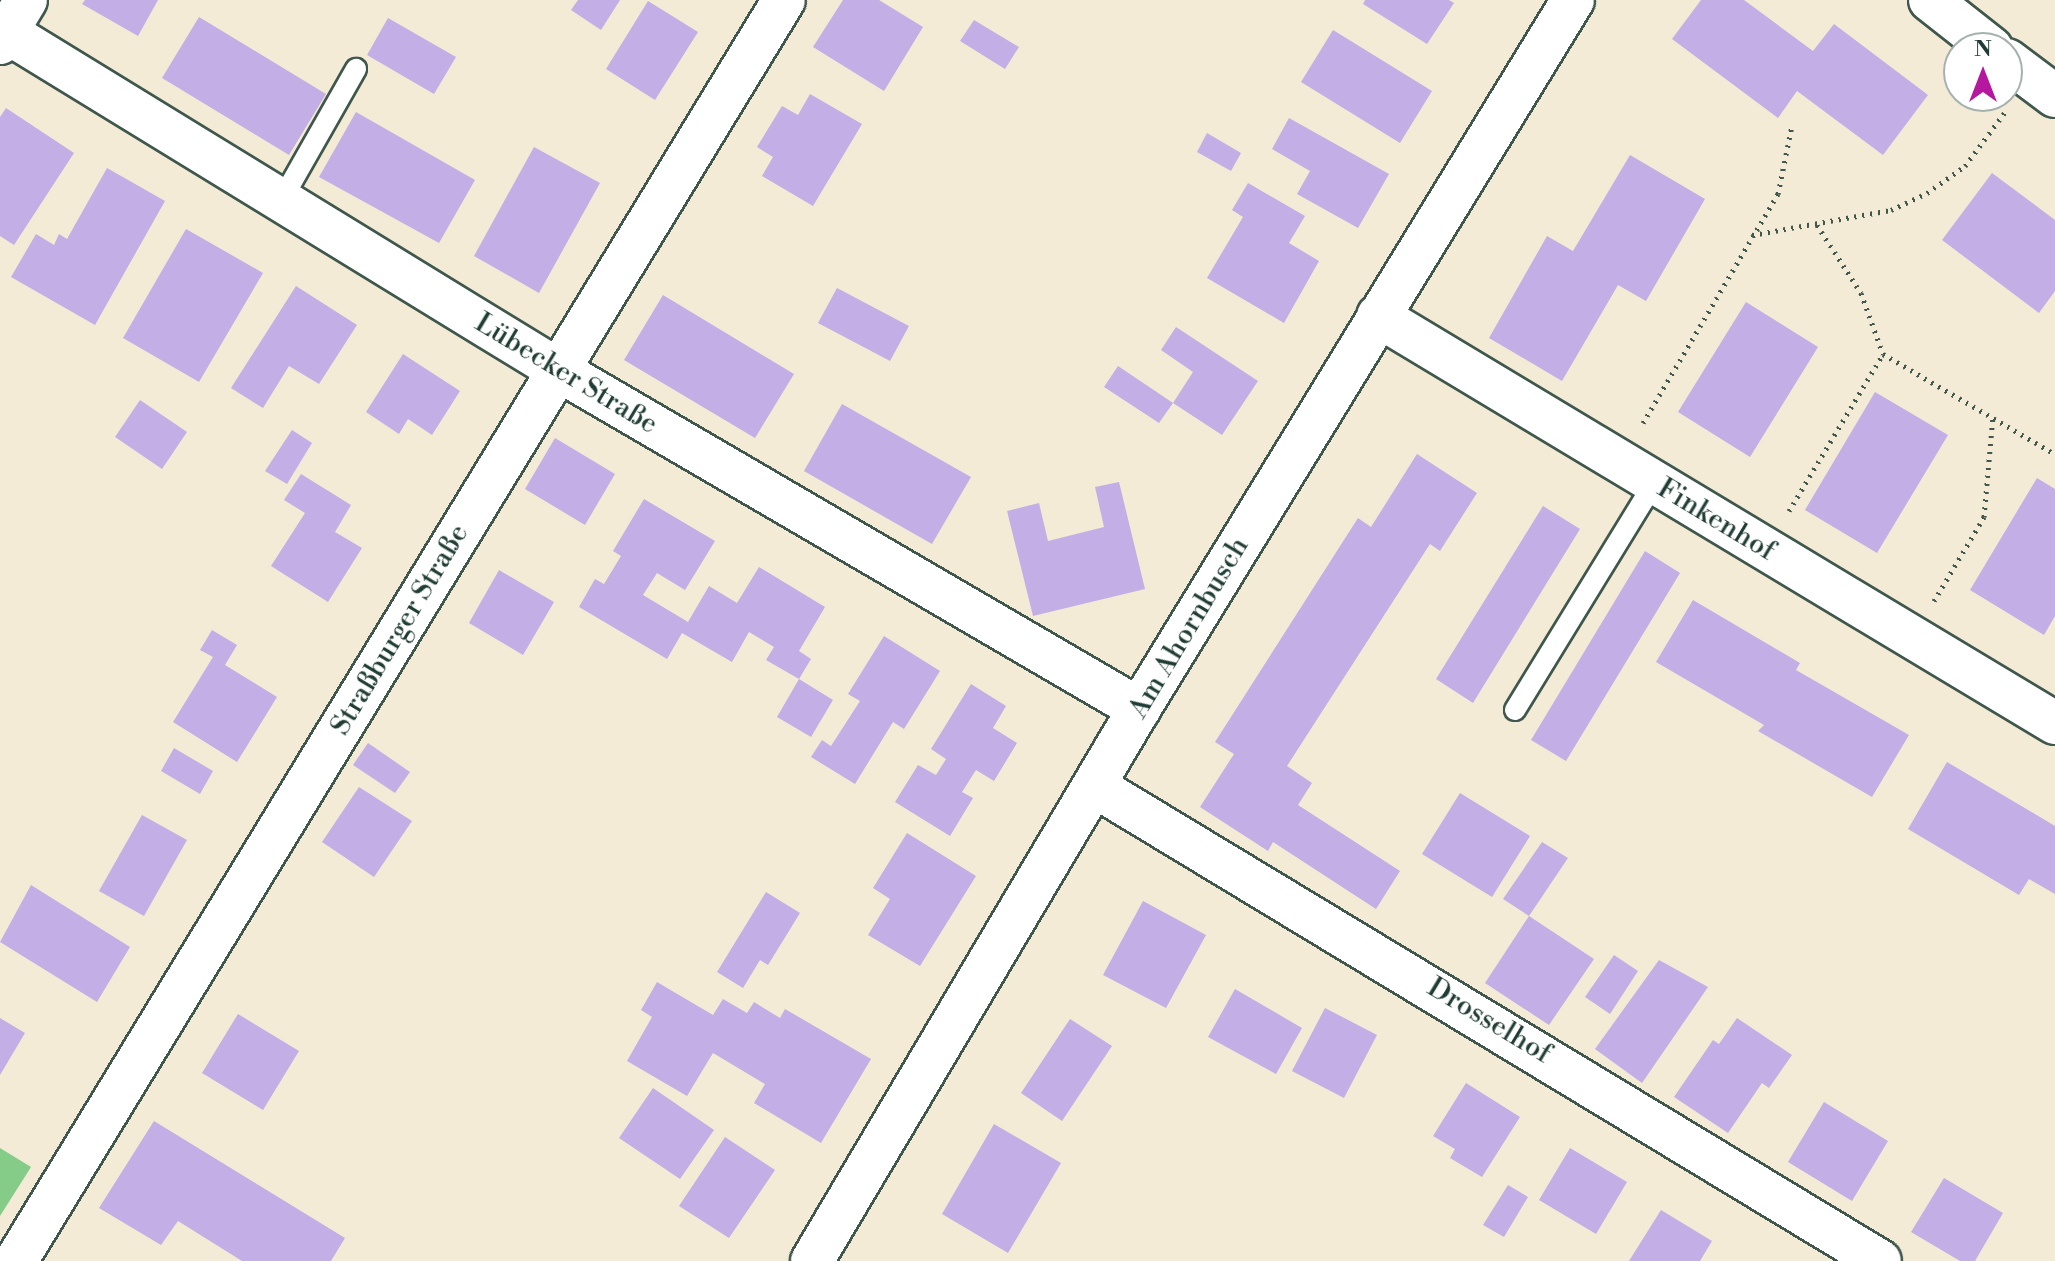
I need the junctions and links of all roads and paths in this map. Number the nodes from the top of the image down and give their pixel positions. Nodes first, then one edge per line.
1 (784, 0) edge
2 (1573, 0) edge
3 (1930, 0) edge
4 (8, 26) edge
5 (1971, 32) edge
6 (356, 69) dead end
7 (2031, 78) edge
8 (1792, 125) dead end
9 (281, 201) junction
10 (1817, 225) junction
11 (1751, 235) junction
12 (1378, 316) junction
13 (1883, 354) junction
14 (558, 370) junction
15 (1993, 416) junction
16 (2055, 454) edge
17 (1637, 472) junction
18 (1766, 549) junction
19 (1912, 638) junction
20 (1139, 709) junction
21 (1515, 710) dead end
22 (2055, 723) edge
23 (1096, 787) junction
24 (16, 1261) edge
25 (812, 1261) edge
26 (1880, 1261) edge

1 - 14 street, Straßburger Straße
2 - 12 street, Am Ahornbusch
3 - 5 street
4 - 9 street, Lübecker Straße
6 - 9 lane
7 - 10 path
8 - 11 path
9 - 14 street, Lübecker Straße
10 - 11 path
10 - 13 path
11 - 17 path
12 - 17 street, Finkenhof
12 - 20 street, Am Ahornbusch
13 - 15 path
13 - 18 path
14 - 20 street, Lübecker Straße
14 - 24 street, Straßburger Straße
15 - 16 path
15 - 19 path
17 - 18 street, Finkenhof
17 - 21 lane
18 - 19 street, Finkenhof
19 - 22 street, Finkenhof
20 - 23 street, Am Ahornbusch
23 - 25 street, Am Ahornbusch
23 - 26 street, Drosselhof

